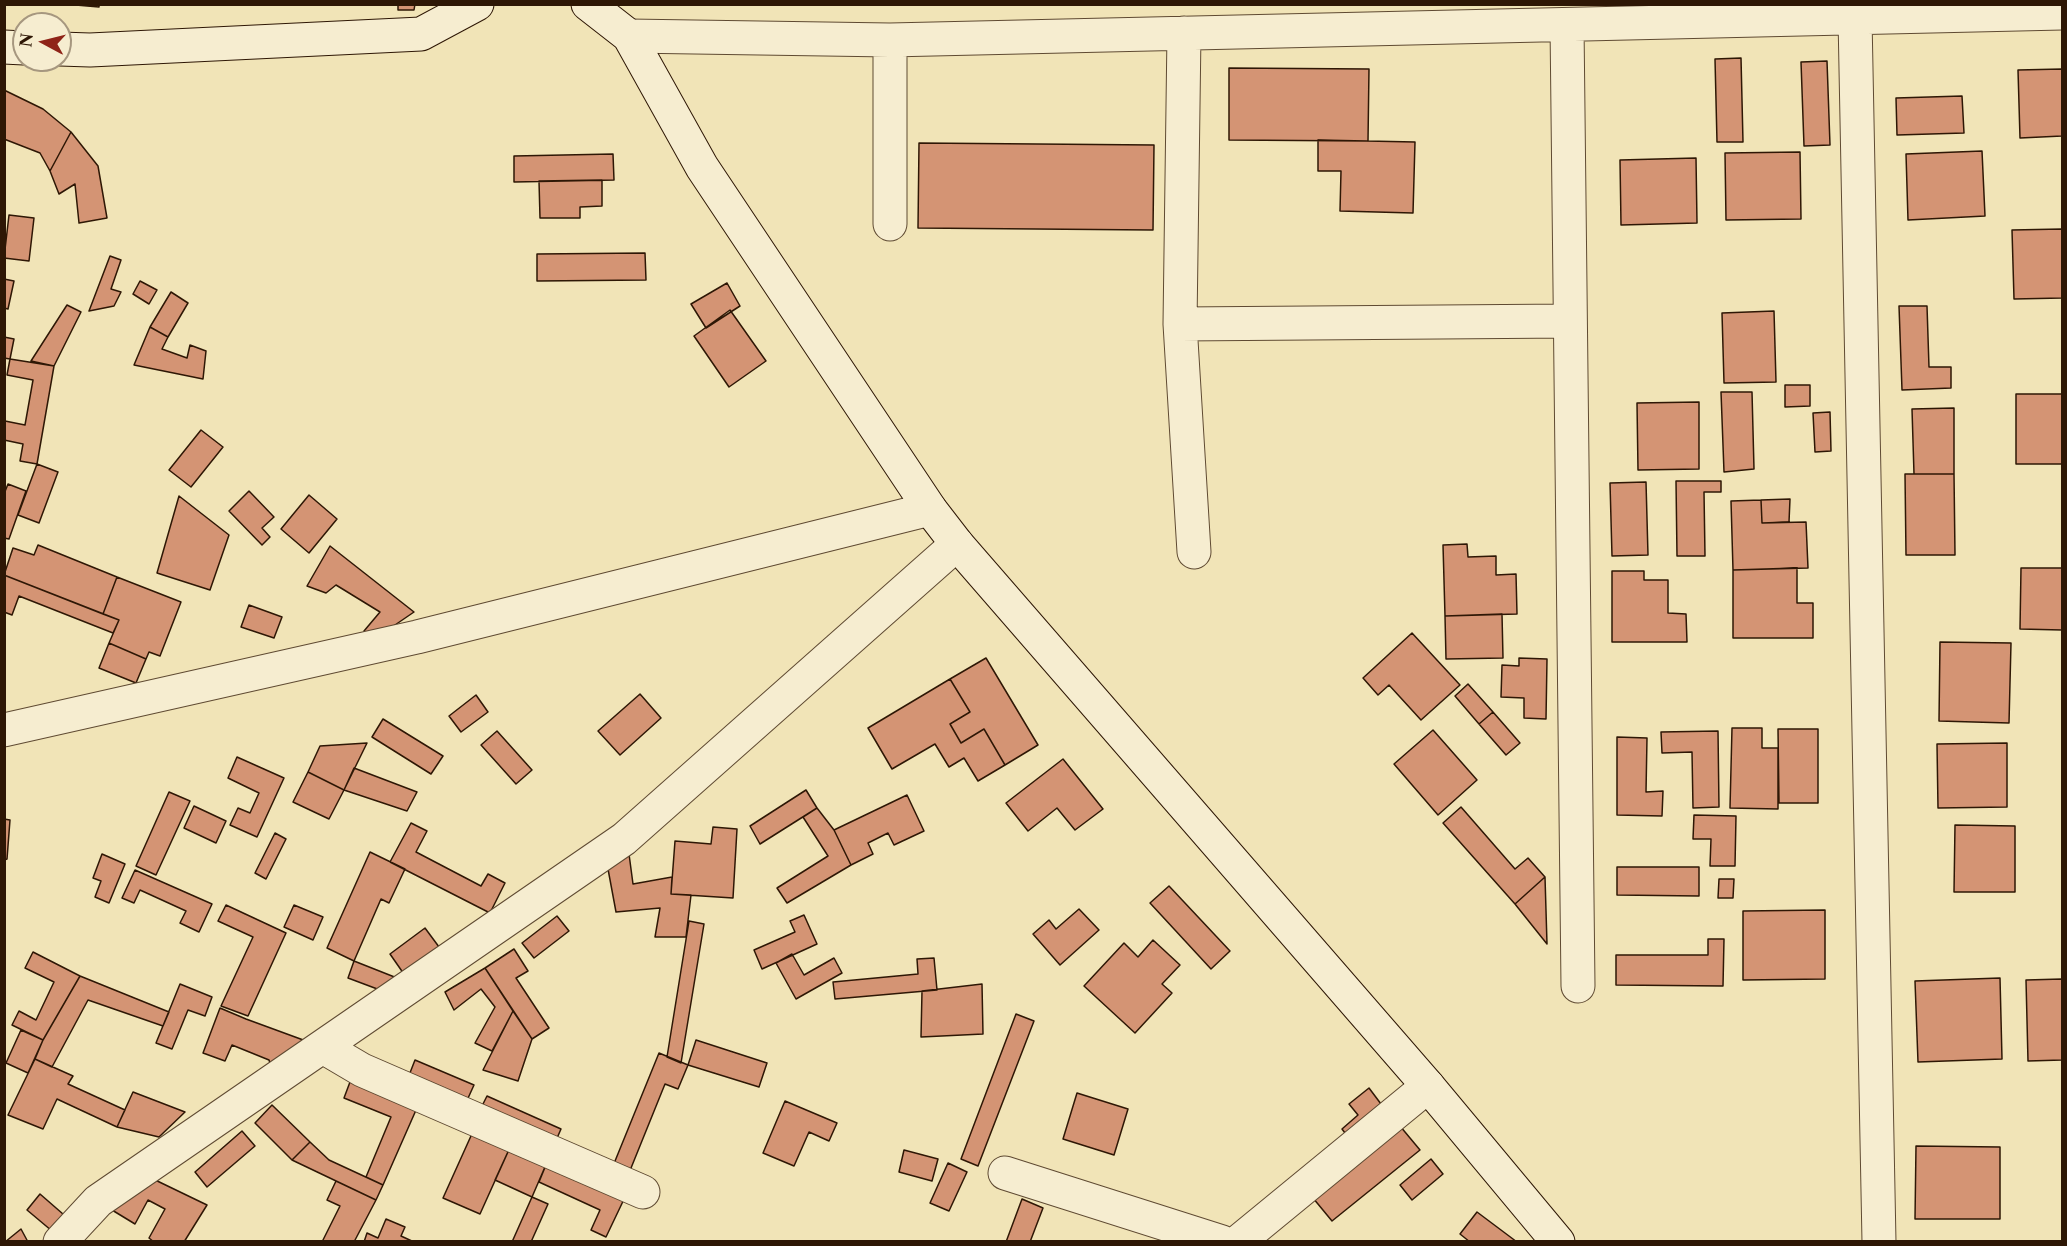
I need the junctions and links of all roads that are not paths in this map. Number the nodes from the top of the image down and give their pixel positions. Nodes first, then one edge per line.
1 (477, 4) edge
2 (588, 4) edge
3 (2062, 13) edge
4 (1366, 17) edge
5 (1855, 18) junction
6 (1567, 25) junction
7 (1184, 33) junction
8 (629, 36) junction
9 (890, 40) junction
10 (72, 49) edge
11 (890, 224) dead end
12 (1569, 321) junction
13 (1180, 324) junction
14 (930, 509) junction
15 (957, 544) junction
16 (1194, 552) dead end
17 (4, 730) edge
18 (1578, 986) dead end
19 (322, 1047) junction
20 (1428, 1086) junction
21 (1005, 1173) dead end
22 (643, 1192) dead end
23 (60, 1242) edge
24 (1222, 1242) edge
25 (1238, 1242) edge
26 (1557, 1242) edge
27 (1879, 1242) edge

1 - 10 street
2 - 8 street
3 - 5 street
4 - 6 street
4 - 7 street
5 - 6 street
5 - 27 street
6 - 12 street
7 - 9 street
7 - 13 street
8 - 9 street
8 - 14 street
9 - 11 street
12 - 13 street
12 - 18 street
13 - 16 street
14 - 15 street
14 - 17 street
15 - 19 street
15 - 20 street
19 - 22 street
19 - 23 street
20 - 25 street
20 - 26 street
21 - 24 street

